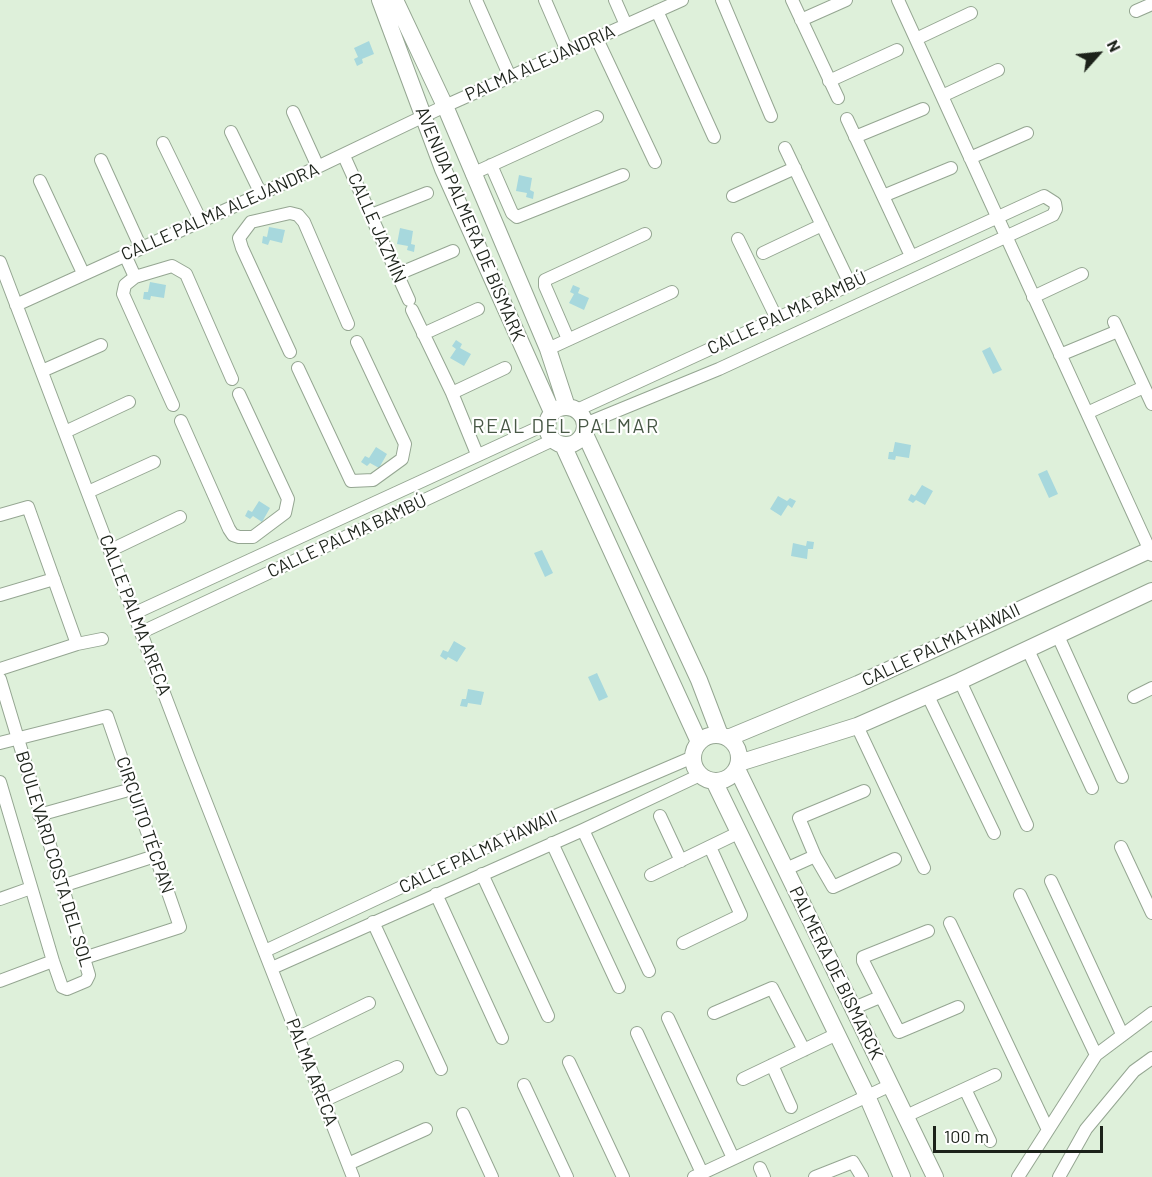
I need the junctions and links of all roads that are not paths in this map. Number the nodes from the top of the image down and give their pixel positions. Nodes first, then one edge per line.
1 (380, 0) edge
2 (395, 0) edge
3 (476, 0) edge
4 (545, 0) edge
5 (615, 0) edge
6 (682, 0) edge
7 (722, 0) edge
8 (792, 0) edge
9 (846, 0) edge
10 (898, 0) edge
11 (1152, 4) edge
12 (657, 11) junction
13 (1136, 11) dead end
14 (971, 13) dead end
15 (801, 20) junction
16 (626, 25) junction
17 (597, 39) junction
18 (916, 39) junction
19 (897, 50) dead end
20 (567, 51) junction
21 (998, 70) dead end
22 (510, 77) junction
23 (830, 81) junction
24 (942, 96) junction
25 (837, 98) dead end
26 (445, 106) junction
27 (923, 109) dead end
28 (293, 112) dead end
29 (771, 116) dead end
30 (423, 117) junction
31 (597, 117) dead end
32 (847, 119) dead end
33 (231, 132) dead end
34 (1027, 133) dead end
35 (714, 137) dead end
36 (855, 137) junction
37 (163, 143) dead end
38 (785, 148) dead end
39 (344, 156) junction
40 (970, 158) junction
41 (101, 160) dead end
42 (655, 162) dead end
43 (490, 165) junction
44 (318, 167) junction
45 (795, 168) junction
46 (951, 168) dead end
47 (471, 174) junction
48 (623, 175) dead end
49 (40, 181) dead end
50 (427, 193) dead end
51 (261, 194) junction
52 (733, 196) dead end
53 (883, 196) junction
54 (242, 202) junction
55 (371, 215) junction
56 (997, 217) junction
57 (201, 221) junction
58 (251, 222) junction
59 (822, 225) junction
60 (645, 234) dead end
61 (1006, 236) junction
62 (738, 239) dead end
63 (141, 248) junction
64 (453, 251) dead end
65 (763, 254) dead end
66 (124, 255) junction
67 (911, 256) junction
68 (0, 262) edge
69 (83, 273) junction
70 (398, 274) junction
71 (1082, 274) dead end
72 (135, 277) junction
73 (850, 284) junction
74 (672, 292) dead end
75 (1034, 297) junction
76 (16, 305) junction
77 (478, 309) dead end
78 (776, 317) junction
79 (348, 324) dead end
80 (423, 334) junction
81 (568, 339) junction
82 (357, 342) dead end
83 (101, 345) dead end
84 (548, 349) junction
85 (290, 352) dead end
86 (1060, 355) junction
87 (298, 368) dead end
88 (505, 368) dead end
89 (42, 371) junction
90 (232, 379) dead end
91 (1144, 387) junction
92 (452, 393) junction
93 (239, 394) dead end
94 (129, 402) dead end
95 (1152, 404) edge
96 (173, 405) dead end
97 (1087, 413) junction
98 (569, 418) junction
99 (181, 421) dead end
100 (65, 432) junction
101 (558, 443) junction
102 (477, 454) junction
103 (153, 462) dead end
104 (373, 480) junction
105 (88, 492) junction
106 (382, 500) junction
107 (0, 515) edge
108 (180, 517) dead end
109 (254, 537) junction
110 (111, 550) junction
111 (1151, 551) edge
112 (261, 555) junction
113 (54, 579) junction
114 (1152, 591) edge
115 (0, 595) edge
116 (135, 613) junction
117 (142, 632) junction
118 (1058, 636) junction
119 (102, 639) dead end
120 (77, 644) junction
121 (1028, 650) junction
122 (0, 669) edge
123 (0, 679) edge
124 (960, 681) junction
125 (1152, 688) edge
126 (928, 696) junction
127 (1134, 697) dead end
128 (857, 726) junction
129 (724, 736) junction
130 (18, 740) junction
131 (0, 743) edge
132 (696, 749) junction
133 (738, 766) junction
134 (1122, 777) dead end
135 (707, 778) junction
136 (0, 782) edge
137 (1092, 788) dead end
138 (132, 789) junction
139 (864, 791) dead end
140 (39, 815) junction
141 (660, 816) dead end
142 (5, 820) edge
143 (1027, 825) dead end
144 (583, 830) junction
145 (740, 832) junction
146 (994, 833) dead end
147 (552, 843) junction
148 (710, 847) junction
149 (1121, 847) dead end
150 (155, 856) junction
151 (815, 856) junction
152 (896, 859) dead end
153 (681, 861) junction
154 (924, 868) dead end
155 (786, 869) junction
156 (482, 874) junction
157 (651, 875) dead end
158 (1052, 881) dead end
159 (62, 886) junction
160 (31, 888) junction
161 (436, 894) junction
162 (1020, 895) dead end
163 (0, 899) edge
164 (1152, 914) edge
165 (373, 922) junction
166 (950, 923) dead end
167 (928, 931) dead end
168 (684, 943) dead end
169 (265, 951) junction
170 (84, 958) junction
171 (53, 961) junction
172 (272, 968) junction
173 (649, 971) dead end
174 (0, 981) edge
175 (620, 987) dead end
176 (880, 997) junction
177 (369, 1003) dead end
178 (958, 1006) dead end
179 (854, 1008) junction
180 (714, 1013) dead end
181 (1152, 1013) edge
182 (548, 1016) dead end
183 (668, 1018) dead end
184 (638, 1033) dead end
185 (837, 1034) junction
186 (1122, 1034) junction
187 (299, 1037) junction
188 (502, 1038) dead end
189 (804, 1050) junction
190 (1096, 1055) junction
191 (1152, 1058) edge
192 (569, 1062) dead end
193 (772, 1065) junction
194 (397, 1067) dead end
195 (441, 1069) dead end
196 (995, 1075) dead end
197 (743, 1079) dead end
198 (524, 1085) dead end
199 (891, 1085) junction
200 (965, 1089) junction
201 (867, 1096) junction
202 (323, 1101) junction
203 (791, 1107) dead end
204 (463, 1114) dead end
205 (906, 1116) junction
206 (426, 1129) dead end
207 (1048, 1130) junction
208 (990, 1142) dead end
209 (734, 1158) junction
210 (348, 1164) junction
211 (698, 1175) edge
212 (353, 1177) edge
213 (492, 1177) edge
214 (567, 1177) edge
215 (623, 1177) edge
216 (815, 1177) edge
217 (862, 1177) edge
218 (902, 1177) edge
219 (936, 1177) edge
220 (1018, 1177) edge
221 (1059, 1177) edge

1 - 30 street, AVENIDA PALMERA DE BISMARK
2 - 26 street, AVENIDA PALMERA DE BISMARK
3 - 22 street
4 - 20 street
5 - 16 street
6 - 12 street
7 - 29 street
8 - 15 street
9 - 15 street
10 - 18 street
11 - 13 street
12 - 16 street, PALMA ALEJANDRIA
12 - 35 street
14 - 18 street
15 - 23 street
16 - 17 street, PALMA ALEJANDRIA
17 - 20 street, PALMA ALEJANDRIA
17 - 42 street
18 - 24 street
19 - 23 street
20 - 22 street, PALMA ALEJANDRIA
21 - 24 street
22 - 26 street, PALMA ALEJANDRIA
23 - 25 street
24 - 40 street
26 - 30 street, PALMA ALEJANDRIA
26 - 47 street, AVENIDA PALMERA DE BISMARK
27 - 36 street
28 - 44 street
30 - 39 street, CALLE PALMA ALEJANDRA
30 - 98 street, AVENIDA PALMERA DE BISMARK
31 - 43 street
32 - 36 street
33 - 51 street
34 - 40 street
36 - 53 street
37 - 57 street
38 - 45 street
39 - 44 street, CALLE PALMA ALEJANDRA
39 - 55 street, CALLE JAZMÍN
40 - 56 street
41 - 63 street
43 - 47 street
43 - 48 street
44 - 51 street, CALLE PALMA ALEJANDRA
45 - 52 street
45 - 59 street
46 - 53 street
47 - 84 street, AVENIDA PALMERA DE BISMARK
49 - 69 street
50 - 55 street
51 - 54 street, CALLE PALMA ALEJANDRA
53 - 67 street
54 - 57 street, CALLE PALMA ALEJANDRA
54 - 58 street
55 - 70 street, CALLE JAZMÍN
56 - 61 street
56 - 61 street, CALLE PALMA BAMBÚ
56 - 67 street, CALLE PALMA BAMBÚ
57 - 63 street, CALLE PALMA ALEJANDRA
58 - 79 street
58 - 85 street
59 - 65 street
59 - 73 street
60 - 81 street
61 - 75 street
61 - 98 street, CALLE PALMA BAMBÚ
62 - 78 street
63 - 66 street, CALLE PALMA ALEJANDRA
64 - 70 street
66 - 69 street, CALLE PALMA ALEJANDRA
66 - 72 street
67 - 73 street, CALLE PALMA BAMBÚ
68 - 76 street, CALLE PALMA ARECA
69 - 76 street, CALLE PALMA ALEJANDRA
70 - 80 street, CALLE JAZMÍN
71 - 75 street
72 - 90 street
72 - 96 street
73 - 78 street, CALLE PALMA BAMBÚ
74 - 81 street
75 - 86 street
76 - 89 street, CALLE PALMA ARECA
77 - 80 street
78 - 98 street, CALLE PALMA BAMBÚ
80 - 92 street, CALLE JAZMÍN
81 - 84 street
82 - 104 street
83 - 89 street
84 - 98 street, AVENIDA PALMERA DE BISMARK
86 - 91 street
86 - 97 street
87 - 104 street
88 - 92 street
89 - 100 street, CALLE PALMA ARECA
91 - 95 street
91 - 97 street
92 - 102 street, CALLE JAZMÍN
93 - 109 street
94 - 100 street
97 - 111 street
98 - 101 street
98 - 101 street
98 - 102 street, CALLE PALMA BAMBÚ
98 - 129 street, AVENIDA PALMERA DE BISMARK
99 - 109 street
100 - 105 street, CALLE PALMA ARECA
101 - 117 street, CALLE PALMA BAMBÚ
101 - 132 street
102 - 106 street, CALLE PALMA BAMBÚ
103 - 105 street
104 - 106 street
105 - 110 street, CALLE PALMA ARECA
106 - 112 street, CALLE PALMA BAMBÚ
107 - 113 street
108 - 110 street
109 - 112 street
110 - 116 street, CALLE PALMA ARECA
111 - 129 street, CALLE PALMA HAWAII
112 - 116 street, CALLE PALMA BAMBÚ
113 - 115 street
113 - 120 street
114 - 118 street
116 - 117 street, CALLE PALMA ARECA
117 - 169 street, CALLE PALMA ARECA
118 - 121 street
118 - 134 street
119 - 120 street
120 - 122 street
121 - 124 street
121 - 137 street
123 - 130 street, BOULEVARD COSTA DEL SOL
124 - 126 street
124 - 143 street
125 - 127 street
126 - 128 street
126 - 146 street
128 - 133 street
128 - 154 street
129 - 132 street
129 - 133 street
130 - 131 street
130 - 138 street, CIRCUITO TÉCPAN
130 - 140 street, BOULEVARD COSTA DEL SOL
132 - 135 street
132 - 169 street, CALLE PALMA HAWAII
133 - 135 street
133 - 155 street, PALMERA DE BISMARCK
135 - 144 street, CALLE PALMA HAWAII
135 - 145 street, PALMERA DE BISMARCK
136 - 142 street, BOULEVARD COSTA DEL SOL
138 - 140 street
138 - 150 street, CIRCUITO TÉCPAN
139 - 151 street
140 - 159 street, BOULEVARD COSTA DEL SOL
141 - 153 street
142 - 160 street, BOULEVARD COSTA DEL SOL
144 - 147 street, CALLE PALMA HAWAII
144 - 173 street
145 - 148 street
145 - 185 street, PALMERA DE BISMARCK
147 - 156 street, CALLE PALMA HAWAII
147 - 175 street
148 - 153 street
148 - 168 street
149 - 164 street
150 - 159 street
150 - 170 street, CIRCUITO TÉCPAN
151 - 152 street
151 - 155 street
153 - 157 street
155 - 179 street, PALMERA DE BISMARCK
156 - 161 street, CALLE PALMA HAWAII
156 - 182 street
158 - 186 street
159 - 170 street, BOULEVARD COSTA DEL SOL
160 - 163 street
160 - 171 street, BOULEVARD COSTA DEL SOL
161 - 165 street, CALLE PALMA HAWAII
161 - 188 street
162 - 190 street
165 - 172 street, CALLE PALMA HAWAII
165 - 195 street
166 - 207 street
167 - 176 street
169 - 172 street, CALLE PALMA ARECA
170 - 171 street, BOULEVARD COSTA DEL SOL
171 - 174 street
172 - 187 street, PALMA ARECA
176 - 178 street
176 - 179 street
177 - 187 street
179 - 199 street, PALMERA DE BISMARCK
180 - 189 street
181 - 186 street
183 - 209 street
184 - 211 street
185 - 189 street
185 - 201 street, PALMERA DE BISMARCK
186 - 190 street
187 - 202 street, PALMA ARECA
189 - 193 street
190 - 207 street
191 - 221 street
192 - 215 street
193 - 197 street
193 - 203 street
194 - 202 street
196 - 200 street
198 - 214 street
199 - 201 street
199 - 205 street, PALMERA DE BISMARCK
200 - 205 street
200 - 208 street
201 - 209 street
201 - 218 street, PALMERA DE BISMARCK
202 - 210 street, PALMA ARECA
204 - 213 street
205 - 219 street, PALMERA DE BISMARCK
206 - 210 street
207 - 220 street
209 - 211 street
210 - 212 street, PALMA ARECA
216 - 217 street

